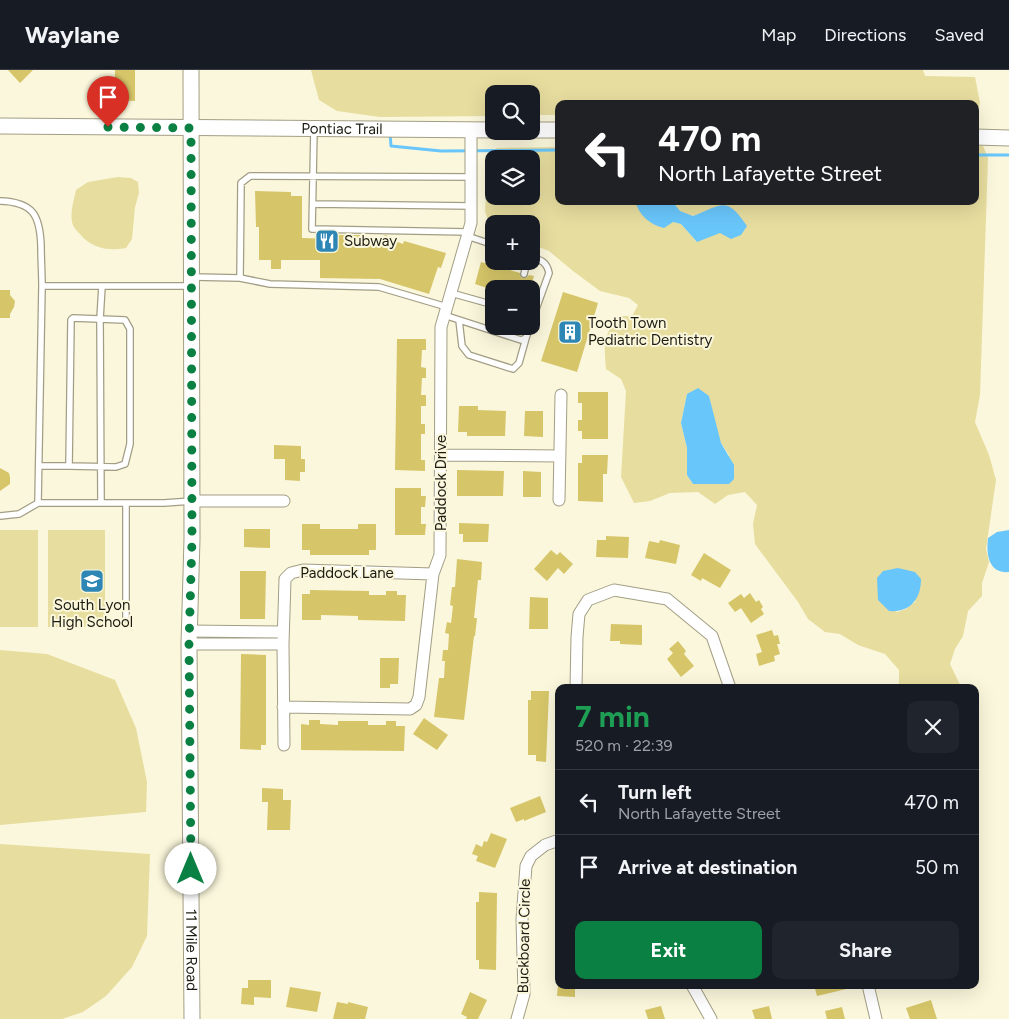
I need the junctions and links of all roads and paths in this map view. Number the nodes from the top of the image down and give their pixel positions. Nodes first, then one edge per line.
1 (191, 70) edge
2 (0, 126) edge
3 (191, 128) junction
4 (314, 128) junction
5 (471, 130) junction
6 (485, 130) edge
7 (540, 130) edge
8 (555, 130) edge
9 (979, 137) edge
10 (1009, 138) edge
11 (314, 177) junction
12 (471, 177) junction
13 (0, 201) edge
14 (313, 204) junction
15 (471, 206) junction
16 (468, 234) junction
17 (485, 241) edge
18 (540, 260) edge
19 (525, 270) edge
20 (524, 274) dead end
21 (240, 278) junction
22 (192, 282) junction
23 (42, 286) junction
24 (102, 286) junction
25 (451, 292) junction
26 (540, 299) edge
27 (485, 302) edge
28 (446, 311) junction
29 (100, 319) junction
30 (459, 320) junction
31 (527, 335) edge
32 (526, 338) junction
33 (561, 395) dead end
34 (441, 455) junction
35 (560, 456) junction
36 (39, 466) junction
37 (69, 466) junction
38 (101, 467) junction
39 (559, 500) dead end
40 (192, 501) junction
41 (284, 501) dead end
42 (38, 503) junction
43 (101, 503) junction
44 (126, 503) junction
45 (0, 516) edge
46 (433, 574) junction
47 (126, 619) dead end
48 (283, 632) junction
49 (189, 638) junction
50 (283, 644) junction
51 (576, 684) edge
52 (729, 684) edge
53 (283, 706) junction
54 (284, 745) dead end
55 (555, 842) edge
56 (694, 989) edge
57 (869, 989) edge
58 (192, 1019) edge
59 (517, 1019) edge
60 (711, 1019) edge
61 (876, 1019) edge

1 - 3 street, 11 Mile Road
2 - 3 street, Pontiac Trail
3 - 4 street, Pontiac Trail
3 - 22 street, 11 Mile Road
4 - 5 street, Pontiac Trail
4 - 11 lane
5 - 6 street, Pontiac Trail
5 - 12 street, Paddock Drive
7 - 8 street
9 - 10 street
11 - 12 lane
11 - 14 lane
11 - 21 lane
12 - 15 street, Paddock Drive
13 - 23 lane
14 - 15 lane
14 - 16 lane
15 - 16 street, Paddock Drive
16 - 17 lane
16 - 25 street, Paddock Drive
18 - 26 lane
19 - 20 lane
21 - 22 lane
21 - 28 lane
22 - 24 lane
22 - 40 street, 11 Mile Road
23 - 24 lane
23 - 36 lane
24 - 29 lane
25 - 27 lane
25 - 28 street, Paddock Drive
28 - 30 lane
28 - 34 street, Paddock Drive
29 - 37 lane
29 - 38 lane
29 - 38 lane
30 - 32 lane
30 - 32 lane
31 - 32 lane
33 - 35 street
34 - 35 street
34 - 46 street, Paddock Drive
35 - 39 street
36 - 37 lane
36 - 42 lane
37 - 38 lane
38 - 43 lane
40 - 41 street
40 - 44 lane
40 - 49 street, 11 Mile Road
42 - 43 lane
42 - 45 lane
43 - 44 lane
44 - 47 lane
46 - 48 street, Paddock Lane
46 - 53 street, Paddock Drive
48 - 49 street
48 - 50 street, Paddock Lane
49 - 50 street
49 - 58 street, 11 Mile Road
50 - 53 street, Paddock Lane
51 - 52 street
53 - 54 street, Paddock Lane
55 - 59 street, Buckboard Circle
56 - 60 street
57 - 61 street

